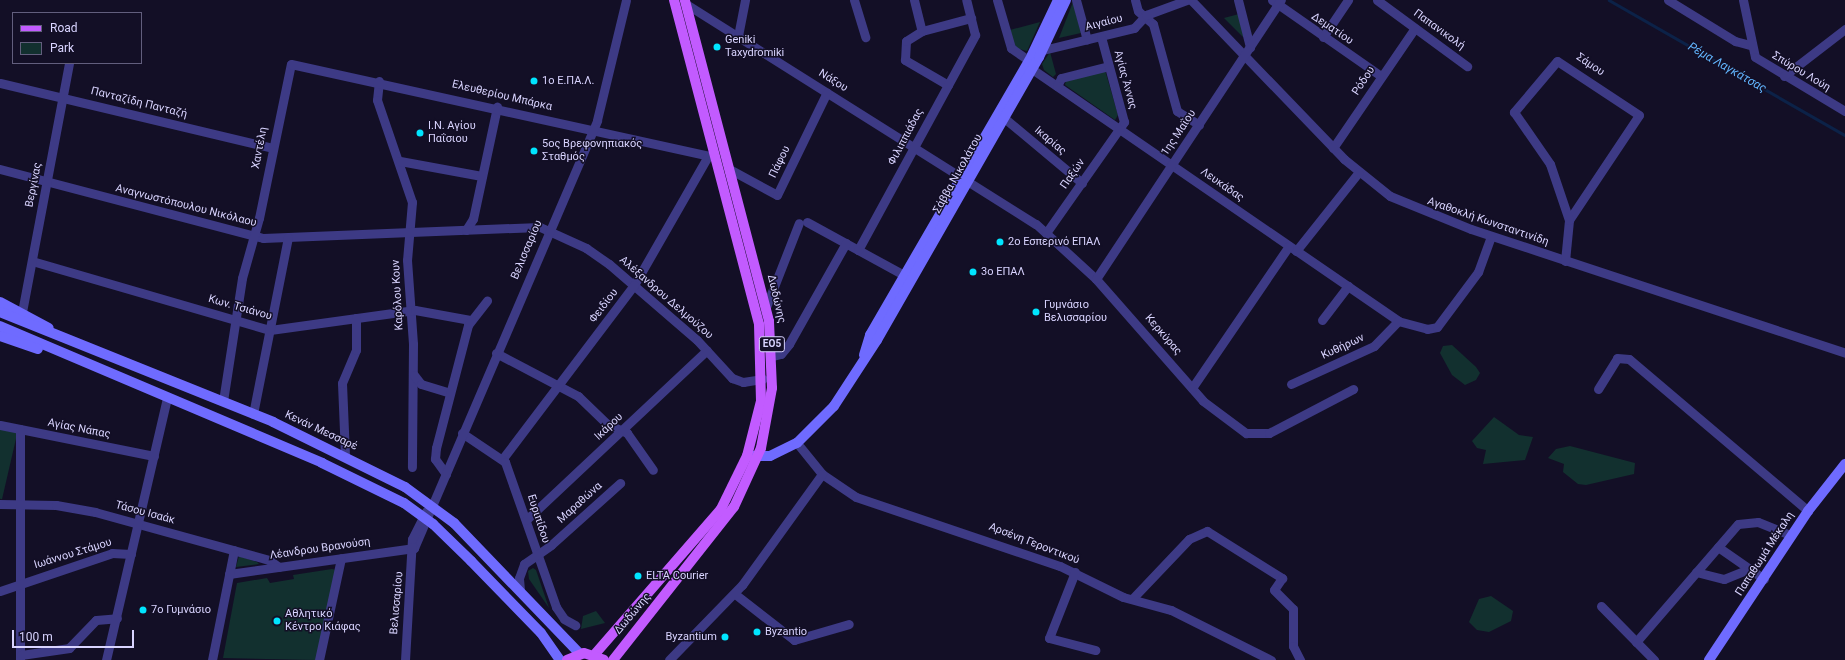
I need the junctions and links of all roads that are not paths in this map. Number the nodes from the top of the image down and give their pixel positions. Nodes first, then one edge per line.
1 (626, 0) edge
2 (674, 0) edge
3 (746, 0) edge
4 (854, 0) edge
5 (914, 0) edge
6 (966, 0) edge
7 (997, 0) edge
8 (1058, 0) edge
9 (1066, 0) edge
10 (1076, 0) edge
11 (1135, 0) edge
12 (1187, 0) edge
13 (1191, 0) edge
14 (1238, 0) edge
15 (1348, 0) edge
16 (1377, 0) edge
17 (1668, 0) edge
18 (1743, 0) edge
19 (685, 2) edge
20 (1276, 2) edge
21 (1145, 16) junction
22 (971, 18) junction
23 (1415, 28) junction
24 (1845, 29) edge
25 (922, 31) junction
26 (738, 36) junction
27 (865, 37) dead end
28 (1101, 37) junction
29 (1323, 37) junction
30 (1087, 40) junction
31 (1750, 44) junction
32 (1042, 50) junction
33 (1248, 51) junction
34 (69, 64) edge
35 (291, 64) joint
36 (1030, 65) junction
37 (1109, 66) junction
38 (1468, 66) dead end
39 (1381, 76) junction
40 (1784, 76) junction
41 (379, 81) junction
42 (0, 83) edge
43 (948, 85) junction
44 (1057, 86) junction
45 (827, 92) junction
46 (62, 97) junction
47 (497, 107) junction
48 (1845, 111) edge
49 (1003, 117) junction
50 (1198, 125) junction
51 (593, 129) junction
52 (1120, 129) junction
53 (914, 146) junction
54 (272, 148) junction
55 (1333, 148) junction
56 (713, 155) junction
57 (400, 161) junction
58 (1172, 165) junction
59 (0, 169) edge
60 (731, 170) junction
61 (1358, 173) junction
62 (482, 176) junction
63 (965, 178) junction
64 (47, 182) junction
65 (1082, 183) junction
66 (1568, 220) junction
67 (466, 230) junction
68 (549, 230) junction
69 (410, 233) junction
70 (1046, 233) junction
71 (1491, 236) junction
72 (254, 237) junction
73 (288, 238) junction
74 (846, 243) junction
75 (1293, 248) junction
76 (858, 250) junction
77 (32, 261) junction
78 (1565, 261) junction
79 (904, 275) junction
80 (1096, 279) junction
81 (634, 286) junction
82 (1348, 286) junction
83 (487, 301) dead end
84 (0, 302) edge
85 (766, 307) junction
86 (410, 310) junction
87 (0, 312) edge
88 (22, 312) junction
89 (356, 318) junction
90 (235, 319) junction
91 (470, 320) junction
92 (1322, 320) dead end
93 (1398, 321) junction
94 (0, 326) edge
95 (270, 330) junction
96 (0, 336) edge
97 (62, 337) junction
98 (707, 350) junction
99 (496, 353) junction
100 (1845, 353) edge
101 (772, 356) junction
102 (864, 356) junction
103 (80, 362) junction
104 (413, 372) junction
105 (763, 379) junction
106 (1291, 384) dead end
107 (558, 388) junction
108 (1192, 388) junction
109 (1353, 389) dead end
110 (1598, 389) dead end
111 (450, 393) junction
112 (167, 397) junction
113 (223, 402) junction
114 (253, 414) junction
115 (0, 425) edge
116 (20, 429) junction
117 (622, 430) junction
118 (462, 433) junction
119 (797, 443) junction
120 (345, 455) junction
121 (154, 456) junction
122 (747, 456) junction
123 (503, 458) junction
124 (758, 459) junction
125 (1845, 464) edge
126 (412, 467) dead end
127 (653, 470) dead end
128 (446, 474) junction
129 (822, 474) junction
130 (620, 483) dead end
131 (0, 504) edge
132 (21, 504) junction
133 (432, 504) junction
134 (1808, 511) junction
135 (425, 517) junction
136 (526, 520) junction
137 (138, 523) junction
138 (1791, 535) junction
139 (1718, 547) junction
140 (414, 548) junction
141 (234, 550) junction
142 (131, 554) junction
143 (537, 555) junction
144 (341, 558) junction
145 (279, 567) junction
146 (1750, 569) junction
147 (1075, 572) junction
148 (1696, 572) junction
149 (229, 574) junction
150 (1764, 579) junction
151 (22, 585) junction
152 (520, 590) junction
153 (0, 591) edge
154 (735, 594) junction
155 (1132, 599) junction
156 (1601, 606) dead end
157 (117, 618) junction
158 (849, 624) dead end
159 (575, 625) dead end
160 (1636, 642) junction
161 (1095, 650) dead end
162 (579, 653) junction
163 (595, 654) junction
164 (20, 657) edge
165 (106, 660) edge
166 (214, 660) edge
167 (320, 660) edge
168 (404, 660) edge
169 (560, 660) edge
170 (567, 660) edge
171 (604, 660) edge
172 (613, 660) edge
173 (669, 660) edge
174 (1271, 660) edge
175 (1300, 660) edge
176 (1654, 660) edge
177 (1709, 660) edge

1 - 51 street, Βελισσαρίου
2 - 56 main road, Δωδώνης / ΕΟ5
3 - 26 street
4 - 27 street
5 - 25 street
6 - 22 street
7 - 36 street, Λευκάδας
8 - 36 street, Σάββα Νικολάτου
9 - 32 street, Σάββα Νικολάτου
10 - 30 street
11 - 21 street
12 - 21 street, Αιγαίου
13 - 33 street, Αγαθοκλή Κωνσταντινίδη
14 - 33 street
15 - 29 street
16 - 23 street, Παπανικολή
17 - 31 street
18 - 31 street, Σπύρου Λούη
19 - 26 street, Νάξου
19 - 60 main road, Δωδώνης / ΕΟ5
20 - 29 street, Δεματίου
20 - 33 street, 1ης Μαΐου
21 - 28 street, Αιγαίου
21 - 50 street
22 - 25 street
22 - 43 street, Φιλιππιάδας
23 - 38 street, Παπανικολή
23 - 39 street, Ρόδου
24 - 40 street
25 - 43 street
26 - 45 street, Νάξου
28 - 30 street, Αιγαίου
28 - 37 street, Αγίας Άννας
29 - 39 street, Δεματίου
30 - 32 street, Αιγαίου
31 - 40 street, Σπύρου Λούη
32 - 36 street, Σάββα Νικολάτου
33 - 50 street, 1ης Μαΐου
33 - 55 street, Αγαθοκλή Κωνσταντινίδη
34 - 46 street, Βεργίνας
35 - 41 street, Ελευθερίου Μπάρκα
35 - 54 street, Χαντέλη
36 - 44 street, Λευκάδας
36 - 49 street, Σάββα Νικολάτου
36 - 63 street, Σάββα Νικολάτου
37 - 44 street
37 - 52 street, Αγίας Άννας
39 - 55 street, Ρόδου
40 - 48 street, Σπύρου Λούη
41 - 47 street, Ελευθερίου Μπάρκα
41 - 57 street, Καρόλου Κουν
42 - 46 street, Πανταζίδη Πανταζή
43 - 53 street, Φιλιππιάδας
44 - 52 street, Λευκάδας
45 - 53 street, Νάξου
45 - 60 street, Πάφου
46 - 54 street, Πανταζίδη Πανταζή
46 - 64 street, Βεργίνας
47 - 51 street, Ελευθερίου Μπάρκα
47 - 62 street
49 - 63 street, Σάββα Νικολάτου
49 - 65 street, Ικαρίας
50 - 58 street, 1ης Μαΐου
51 - 56 street, Ελευθερίου Μπάρκα
51 - 68 street, Βελισσαρίου
52 - 58 street, Λευκάδας
52 - 65 street, Παξών
53 - 63 street, Νάξου
53 - 76 street, Φιλιππιάδας
54 - 72 street, Χαντέλη
55 - 61 street, Αγαθοκλή Κωνσταντινίδη
56 - 81 street, Φειδίου
56 - 105 main road, Δωδώνης / ΕΟ5
57 - 62 street
57 - 69 street, Καρόλου Κουν
58 - 75 street, Λευκάδας
58 - 80 street, 1ης Μαΐου
59 - 64 street, Αναγνωστόπουλου Νικόλαου
60 - 85 main road, Δωδώνης / ΕΟ5
61 - 71 street, Αγαθοκλή Κωνσταντινίδη
61 - 75 street
62 - 67 street
63 - 70 street, Κερκύρας
63 - 79 street, Σάββα Νικολάτου
63 - 102 street, Σάββα Νικολάτου
64 - 72 street, Αναγνωστόπουλου Νικόλαου
64 - 77 street, Βεργίνας
65 - 70 street, Παξών
66 - 66 street, Σάμου
66 - 78 street, Σάμου
67 - 68 street, Αναγνωστόπουλου Νικόλαου
67 - 69 street, Αναγνωστόπουλου Νικόλαου
68 - 81 street, Αλέξανδρου Δελμούζου
68 - 99 street, Βελισσαρίου
69 - 73 street, Αναγνωστόπουλου Νικόλαου
69 - 86 street, Καρόλου Κουν
70 - 80 street, Κερκύρας
71 - 78 street, Αγαθοκλή Κωνσταντινίδη
71 - 93 street
72 - 73 street, Αναγνωστόπουλου Νικόλαου
72 - 90 street, Χαντέλη
73 - 95 street
74 - 76 street
74 - 85 street
74 - 101 street
75 - 82 street, Λευκάδας
75 - 108 street
76 - 79 street
77 - 88 street, Βεργίνας
77 - 90 street, Κων. Τσιάνου
78 - 100 street, Αγαθοκλή Κωνσταντινίδη
79 - 102 street, Σάββα Νικολάτου
80 - 108 street, Κερκύρας
81 - 98 street, Αλέξανδρου Δελμούζου
81 - 107 street, Φειδίου
82 - 92 street
82 - 93 street, Λευκάδας
83 - 91 street
84 - 88 street
85 - 101 main road, Δωδώνης / ΕΟ5
86 - 89 street, Κων. Τσιάνου
86 - 91 street, Κων. Τσιάνου
86 - 104 street, Καρόλου Κουν
87 - 97 street, Κενάν Μεσσαρέ
88 - 97 street
89 - 95 street, Κων. Τσιάνου
89 - 120 street
90 - 95 street, Κων. Τσιάνου
90 - 113 street, Χαντέλη
91 - 111 street
93 - 106 street, Κυθήρων
94 - 103 street
95 - 114 street
96 - 103 street
97 - 113 street, Κενάν Μεσσαρέ
98 - 105 street, Αλέξανδρου Δελμούζου
98 - 117 street, Ικάρου
99 - 107 street
99 - 118 street, Βελισσαρίου
101 - 124 main road, Δωδώνης / ΕΟ5
102 - 119 street, Σάββα Νικολάτου
103 - 112 street
104 - 111 street
104 - 126 street, Καρόλου Κουν
105 - 122 main road, Δωδώνης / ΕΟ5
107 - 117 street
107 - 123 street, Φειδίου
108 - 109 street, Κερκύρας
110 - 134 street
111 - 128 street
112 - 121 street
112 - 135 street
113 - 114 street, Κενάν Μεσσαρέ
114 - 120 street, Κενάν Μεσσαρέ
115 - 116 street, Αγίας Νάπας
116 - 121 street, Αγίας Νάπας
116 - 132 street
117 - 127 street
117 - 136 street, Ικάρου
118 - 123 street
118 - 128 street, Βελισσαρίου
119 - 124 street, Σάββα Νικολάτου
119 - 129 street, Αρσένη Γεροντικού
120 - 133 street, Κενάν Μεσσαρέ
121 - 137 street
122 - 124 street
122 - 163 main road, Δωδώνης / ΕΟ5
123 - 136 street, Ευριπίδου
124 - 172 main road, Δωδώνης / ΕΟ5
125 - 134 street, Παπαθωμά Μέκαλη
128 - 133 street, Βελισσαρίου
129 - 147 street, Αρσένη Γεροντικού
129 - 154 street
130 - 143 street, Μαραθώνα
131 - 132 street, Τάσου Ισαάκ
132 - 137 street, Τάσου Ισαάκ
132 - 151 street
133 - 135 street, Βελισσαρίου
133 - 152 street, Κενάν Μεσσαρέ
134 - 138 street, Παπαθωμά Μέκαλη
135 - 140 street, Βελισσαρίου
135 - 169 street
136 - 143 street, Ευριπίδου
137 - 141 street, Τάσου Ισαάκ
137 - 142 street
138 - 139 street
138 - 150 street, Παπαθωμά Μέκαλη
139 - 146 street
139 - 148 street
140 - 144 street, Λέανδρου Βρανούση
140 - 168 street, Βελισσαρίου
141 - 145 street, Τάσου Ισαάκ
141 - 149 street
142 - 151 street, Ιωάννου Στάμου
142 - 157 street
143 - 152 street, Μαραθώνα
143 - 159 street, Ευριπίδου
144 - 145 street, Λέανδρου Βρανούση
144 - 167 street
145 - 149 street, Λέανδρου Βρανούση
146 - 148 street
146 - 150 street
147 - 155 street, Αρσένη Γεροντικού
147 - 161 street
148 - 160 street
149 - 166 street
150 - 177 street, Παπαθωμά Μέκαλη
151 - 153 street, Ιωάννου Στάμου
151 - 164 street
152 - 162 street, Κενάν Μεσσαρέ
154 - 158 street
154 - 173 street
155 - 174 street, Αρσένη Γεροντικού
155 - 175 street
156 - 160 street
157 - 164 street
157 - 165 street
160 - 176 street
162 - 163 main road
162 - 170 main road
163 - 171 main road

